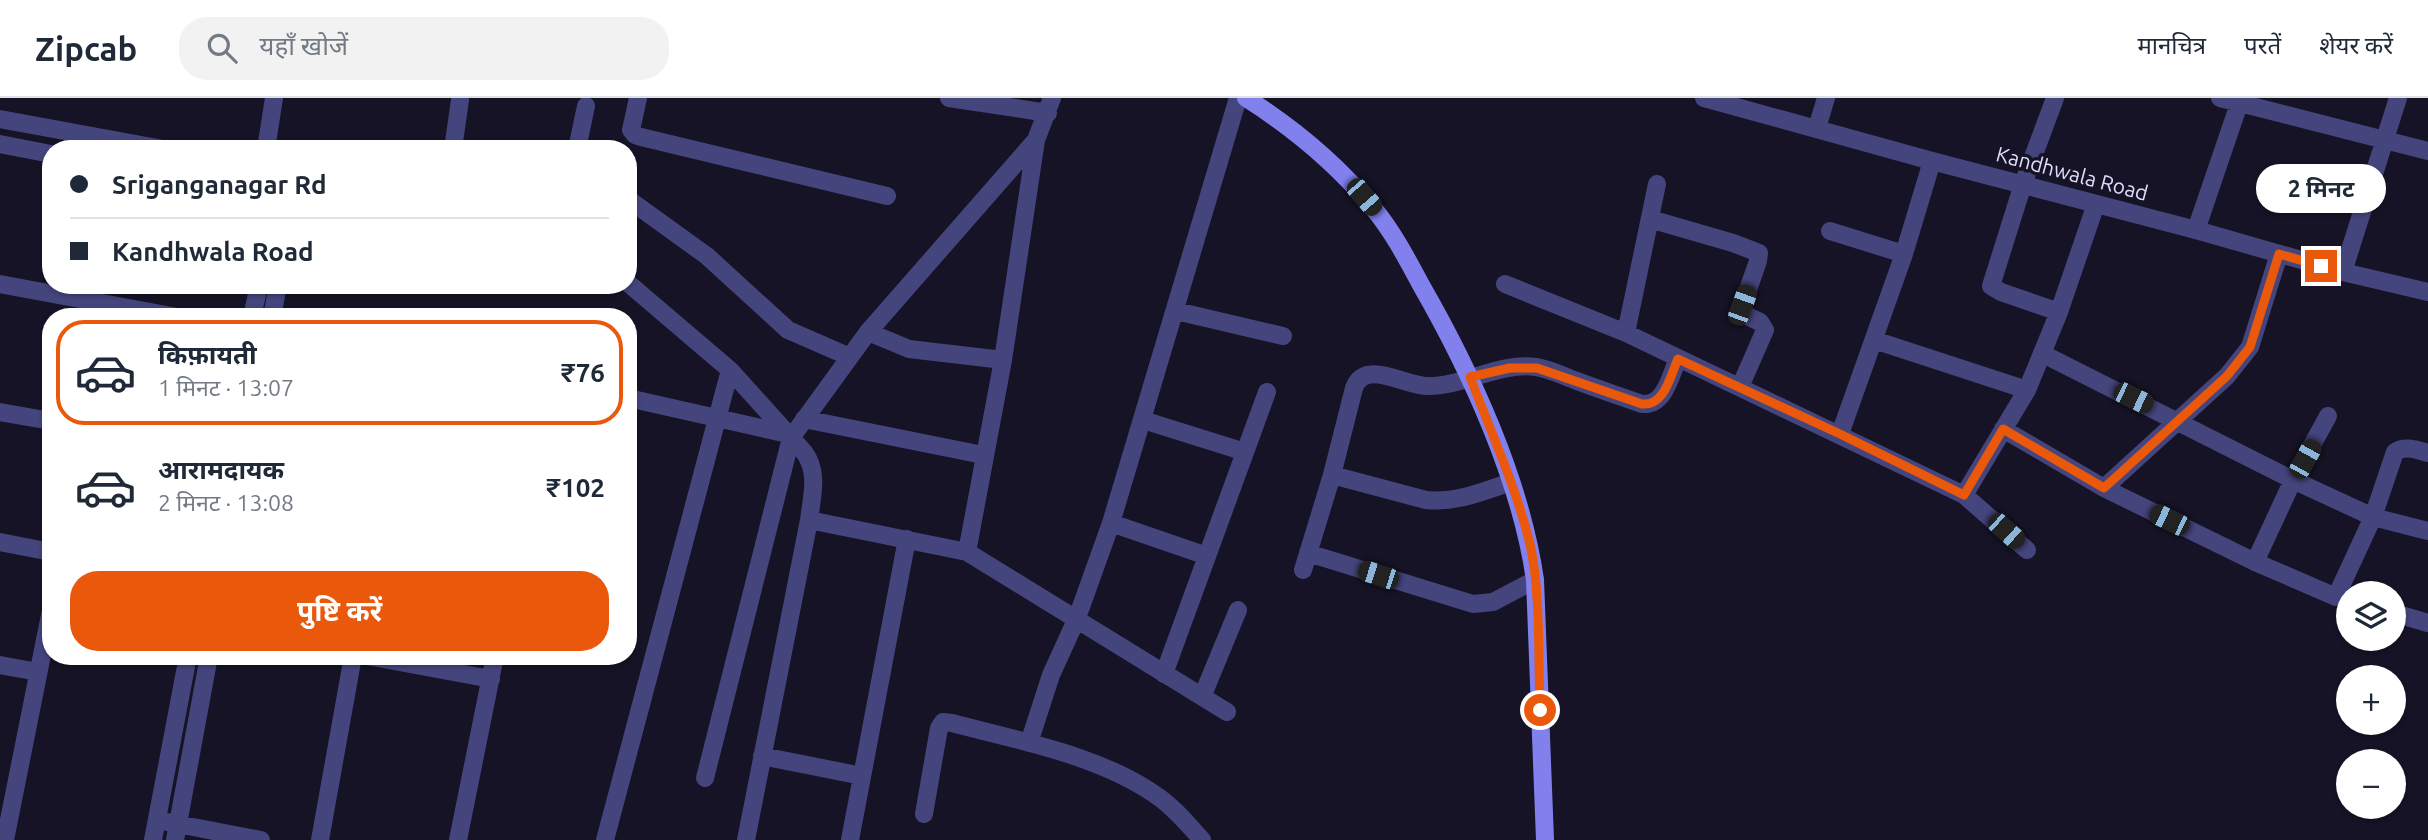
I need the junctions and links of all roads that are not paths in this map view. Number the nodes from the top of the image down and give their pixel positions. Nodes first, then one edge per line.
1 (274, 98) edge
2 (638, 98) edge
3 (949, 98) edge
4 (1238, 98) edge
5 (1247, 98) edge
6 (1704, 98) edge
7 (1826, 98) edge
8 (2055, 98) edge
9 (2220, 98) edge
10 (2398, 98) edge
11 (460, 100) dead end
12 (2240, 100) edge
13 (586, 106) dead end
14 (1050, 106) edge
15 (0, 119) edge
16 (1816, 128) junction
17 (107, 140) edge
18 (267, 140) edge
19 (454, 140) edge
20 (579, 140) edge
21 (1036, 140) junction
22 (2385, 140) junction
23 (0, 144) edge
24 (2428, 151) edge
25 (42, 152) edge
26 (1932, 161) junction
27 (1657, 184) dead end
28 (2023, 184) junction
29 (887, 197) dead end
30 (2096, 204) junction
31 (637, 205) edge
32 (1650, 219) junction
33 (2196, 230) junction
34 (1830, 231) dead end
35 (1904, 254) junction
36 (2279, 254) junction
37 (2343, 272) junction
38 (0, 284) edge
39 (1505, 284) dead end
40 (637, 291) edge
41 (2428, 292) edge
42 (97, 308) edge
43 (1176, 311) junction
44 (2059, 312) junction
45 (869, 332) junction
46 (1626, 333) junction
47 (1283, 336) dead end
48 (1874, 340) junction
49 (2043, 354) junction
50 (850, 356) junction
51 (1678, 359) junction
52 (1003, 360) junction
53 (730, 370) junction
54 (1470, 377) junction
55 (1740, 387) junction
56 (2027, 390) junction
57 (1267, 392) dead end
58 (637, 400) edge
59 (0, 412) edge
60 (2328, 416) dead end
61 (42, 419) edge
62 (715, 419) junction
63 (804, 419) junction
64 (1143, 420) junction
65 (2178, 420) junction
66 (2003, 429) junction
67 (1840, 434) junction
68 (790, 436) junction
69 (1245, 452) junction
70 (2428, 453) edge
71 (984, 455) junction
72 (1332, 475) junction
73 (2293, 480) junction
74 (1511, 482) junction
75 (2104, 488) junction
76 (1964, 495) junction
77 (2373, 517) junction
78 (809, 520) junction
79 (1111, 523) junction
80 (2428, 531) edge
81 (906, 539) junction
82 (0, 542) edge
83 (42, 550) edge
84 (2027, 550) dead end
85 (967, 552) junction
86 (1207, 556) junction
87 (2255, 562) junction
88 (1535, 580) junction
89 (2349, 581) edge
90 (2336, 596) edge
91 (1238, 610) dead end
92 (2406, 617) edge
93 (1077, 618) junction
94 (2428, 623) edge
95 (42, 654) edge
96 (0, 665) edge
97 (186, 665) edge
98 (207, 665) edge
99 (351, 665) edge
100 (416, 665) edge
101 (493, 665) edge
102 (38, 673) junction
103 (1164, 674) junction
104 (491, 679) junction
105 (1202, 696) junction
106 (1227, 712) dead end
107 (1029, 743) junction
108 (762, 756) junction
109 (862, 776) junction
110 (705, 778) dead end
111 (6, 801) edge
112 (924, 814) dead end
113 (157, 821) junction
114 (176, 832) edge
115 (5, 840) edge
116 (153, 840) edge
117 (261, 840) edge
118 (320, 840) edge
119 (458, 840) edge
120 (605, 840) edge
121 (746, 840) edge
122 (850, 840) edge
123 (1202, 840) edge
124 (1545, 840) edge

1 - 18 street
2 - 29 street
3 - 14 street
4 - 43 street
5 - 54 main road
6 - 16 street, Kandhwala Road
7 - 16 street
8 - 28 street
9 - 12 street
10 - 22 street
11 - 19 street
12 - 22 street
12 - 33 street
13 - 20 street
14 - 21 street
15 - 17 street
16 - 26 street, Kandhwala Road
21 - 45 street
21 - 52 street
22 - 24 street
22 - 37 street
23 - 25 street
26 - 28 street, Kandhwala Road
26 - 35 street
27 - 32 street
28 - 30 street, Kandhwala Road
28 - 44 street
30 - 33 street, Kandhwala Road
30 - 44 street
31 - 50 street
32 - 46 street
32 - 55 street
33 - 36 street, Kandhwala Road
34 - 35 street
35 - 48 street
36 - 37 street, Kandhwala Road
36 - 65 street
37 - 41 street, Kandhwala Road
38 - 42 street
39 - 46 street
40 - 53 street
43 - 47 street
43 - 64 street
44 - 49 street
45 - 50 street
45 - 52 street
46 - 51 street
48 - 56 street
48 - 67 street
49 - 56 street
49 - 65 street
50 - 63 street
51 - 54 street
51 - 55 street
52 - 71 street
53 - 62 street
53 - 68 street
54 - 72 street
54 - 74 main road
55 - 67 street
56 - 66 street
57 - 69 street
58 - 62 street
59 - 61 street
60 - 73 street
62 - 68 street
62 - 120 street
63 - 68 street
63 - 71 street
64 - 69 street
64 - 79 street
65 - 73 street
65 - 75 street
66 - 75 street
66 - 76 street
67 - 76 street
68 - 78 street
68 - 110 street
69 - 86 street
70 - 77 street
71 - 85 street
72 - 74 street
72 - 88 street
73 - 77 street
73 - 87 street
74 - 88 main road
75 - 87 street
76 - 84 street
77 - 80 street
77 - 89 street
78 - 81 street
78 - 108 street
79 - 86 street
79 - 93 street
81 - 85 street
81 - 109 street
82 - 83 street
85 - 93 street
86 - 103 street
87 - 90 street
88 - 124 main road
91 - 105 street
92 - 94 street
93 - 103 street
93 - 107 street
95 - 102 street
96 - 102 street
97 - 113 street
98 - 114 street
99 - 118 street
100 - 104 street
101 - 104 street
102 - 111 street
103 - 105 street
104 - 119 street
105 - 106 street
107 - 112 street
107 - 123 street
108 - 109 street
108 - 121 street
109 - 122 street
111 - 115 street
113 - 114 street
113 - 116 street
114 - 117 street

